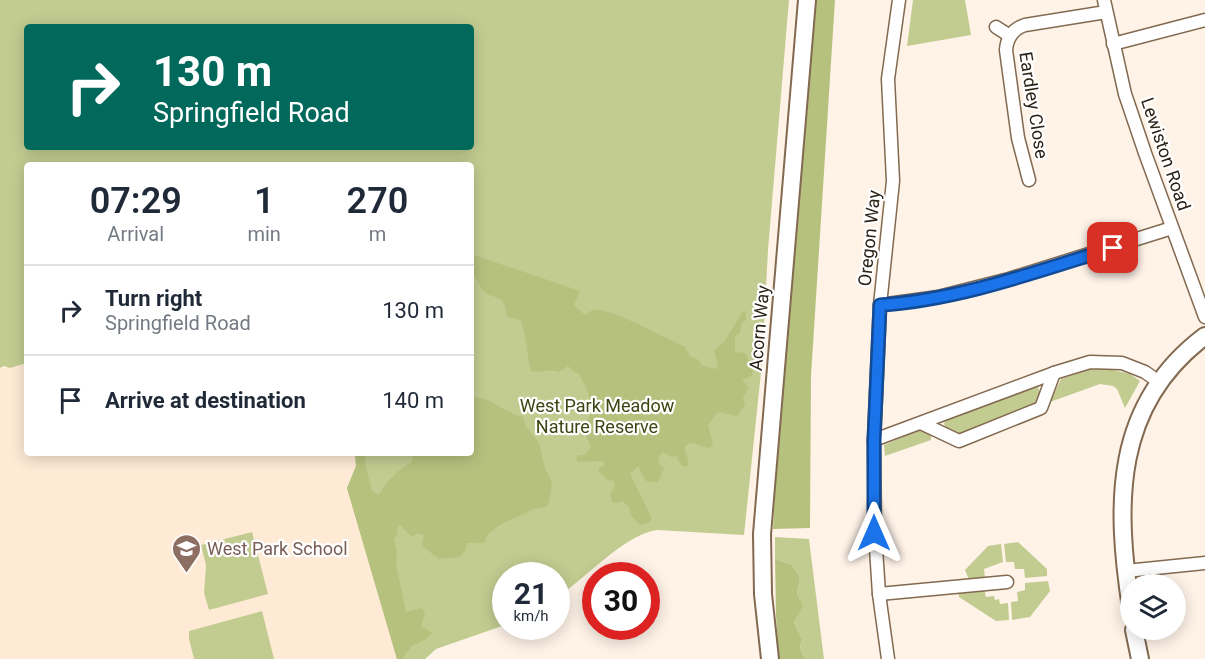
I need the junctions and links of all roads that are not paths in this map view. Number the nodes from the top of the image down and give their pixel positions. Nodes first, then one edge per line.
1 (807, 0) edge
2 (899, 0) edge
3 (1105, 6) edge
4 (1205, 20) edge
5 (996, 27) dead end
6 (1010, 36) junction
7 (1113, 44) junction
8 (1029, 180) dead end
9 (1173, 228) junction
10 (880, 305) junction
11 (1205, 317) edge
12 (1205, 336) edge
13 (1054, 373) junction
14 (1159, 382) junction
15 (923, 424) junction
16 (874, 440) junction
17 (1205, 563) edge
18 (1126, 571) junction
19 (1126, 574) edge
20 (1007, 582) dead end
21 (879, 594) junction
22 (1136, 640) edge
23 (770, 659) edge
24 (888, 659) edge
25 (1140, 659) edge

1 - 23 street, Acorn Way
2 - 10 street, Oregon Way
3 - 6 street, Eardley Close
3 - 7 street, Lewiston Road
4 - 7 street
5 - 6 street, Eardley Close
6 - 8 street, Eardley Close
7 - 9 street, Lewiston Road
9 - 10 street
9 - 11 street, Lewiston Road
10 - 16 street, Oregon Way
12 - 14 street
13 - 14 street
13 - 15 street
13 - 15 street
14 - 18 street
15 - 16 street
16 - 21 street, Oregon Way
17 - 18 street
18 - 19 street
20 - 21 street
21 - 24 street, Oregon Way
22 - 25 street

